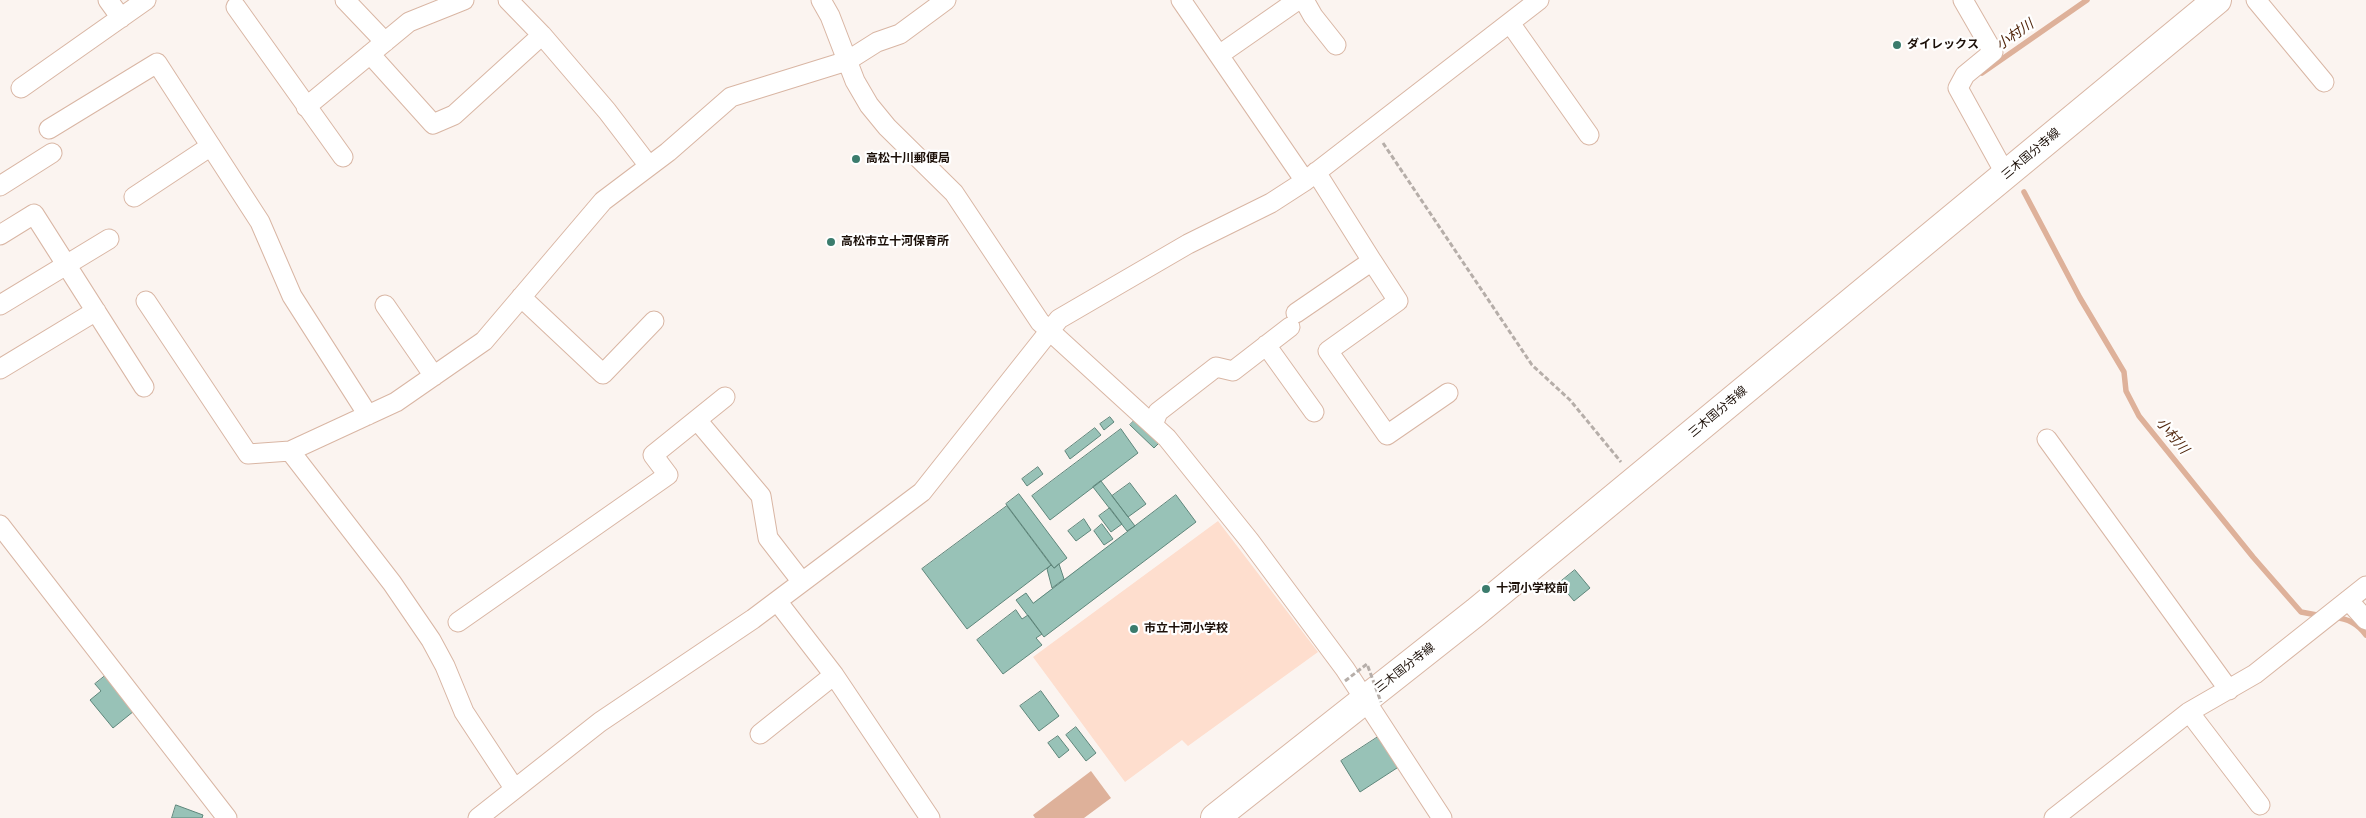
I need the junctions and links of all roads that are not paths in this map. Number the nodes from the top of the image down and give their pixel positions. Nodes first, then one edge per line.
1 (108, 0) edge
2 (146, 0) edge
3 (345, 0) edge
4 (464, 0) edge
5 (508, 0) edge
6 (821, 0) edge
7 (946, 0) edge
8 (1298, 0) edge
9 (1304, 0) edge
10 (1963, 0) edge
11 (2217, 0) edge
12 (2256, 0) edge
13 (1184, 1) edge
14 (1534, 2) edge
15 (236, 7) dead end
16 (121, 18) junction
17 (1510, 23) junction
18 (542, 35) junction
19 (385, 42) junction
20 (1336, 45) dead end
21 (370, 54) junction
22 (1219, 56) junction
23 (846, 61) junction
24 (2324, 82) dead end
25 (21, 88) dead end
26 (306, 108) junction
27 (49, 129) dead end
28 (1589, 135) dead end
29 (211, 146) junction
30 (52, 153) dead end
31 (343, 157) dead end
32 (649, 166) junction
33 (2006, 175) junction
34 (1311, 176) junction
35 (0, 186) edge
36 (134, 197) dead end
37 (0, 235) edge
38 (109, 239) dead end
39 (1372, 261) junction
40 (66, 265) junction
41 (521, 298) junction
42 (146, 301) dead end
43 (0, 304) edge
44 (384, 305) dead end
45 (96, 312) junction
46 (654, 321) dead end
47 (1050, 332) junction
48 (1266, 345) junction
49 (0, 369) edge
50 (434, 376) junction
51 (144, 387) dead end
52 (1448, 393) dead end
53 (725, 397) dead end
54 (1314, 412) dead end
55 (368, 415) junction
56 (697, 420) junction
57 (1153, 425) junction
58 (2047, 440) dead end
59 (290, 451) junction
60 (0, 526) edge
61 (802, 582) junction
62 (2366, 586) edge
63 (777, 601) junction
64 (2341, 605) junction
65 (2366, 620) edge
66 (458, 622) dead end
67 (834, 675) junction
68 (2229, 690) junction
69 (1373, 700) junction
70 (2189, 712) junction
71 (760, 734) dead end
72 (514, 788) junction
73 (2260, 805) dead end
74 (227, 818) edge
75 (478, 818) edge
76 (930, 818) edge
77 (1215, 818) edge
78 (1442, 818) edge
79 (2054, 818) edge

1 - 16 street
2 - 16 street
3 - 19 street
4 - 19 street
5 - 18 street
6 - 23 street
7 - 23 street
8 - 22 street
9 - 20 street
10 - 33 street
11 - 33 main road, 三木国分寺線
12 - 24 street
13 - 22 street
14 - 17 street
15 - 26 street
16 - 25 street
17 - 28 street
17 - 34 street
18 - 21 street
18 - 32 street
19 - 21 street
21 - 26 street
22 - 34 street
23 - 32 street
23 - 47 street
26 - 31 street
27 - 29 street
29 - 36 street
29 - 55 street
30 - 35 street
32 - 41 street
33 - 69 main road, 三木国分寺線
34 - 39 street
34 - 47 street
37 - 40 street
38 - 40 street
39 - 48 street
39 - 52 street
40 - 43 street
40 - 45 street
41 - 46 street
41 - 50 street
42 - 59 street
44 - 50 street
45 - 49 street
45 - 51 street
47 - 57 street
47 - 61 street
48 - 54 street
48 - 57 street
50 - 55 street
53 - 56 street
55 - 59 street
56 - 61 street
56 - 66 street
57 - 69 street
58 - 68 street
59 - 72 street
60 - 74 street
61 - 63 street
62 - 64 street
63 - 67 street
63 - 72 street
64 - 65 street
64 - 68 street
67 - 71 street
67 - 76 street
68 - 70 street
69 - 77 main road, 三木国分寺線
69 - 78 street
70 - 73 street
70 - 79 street
72 - 75 street

